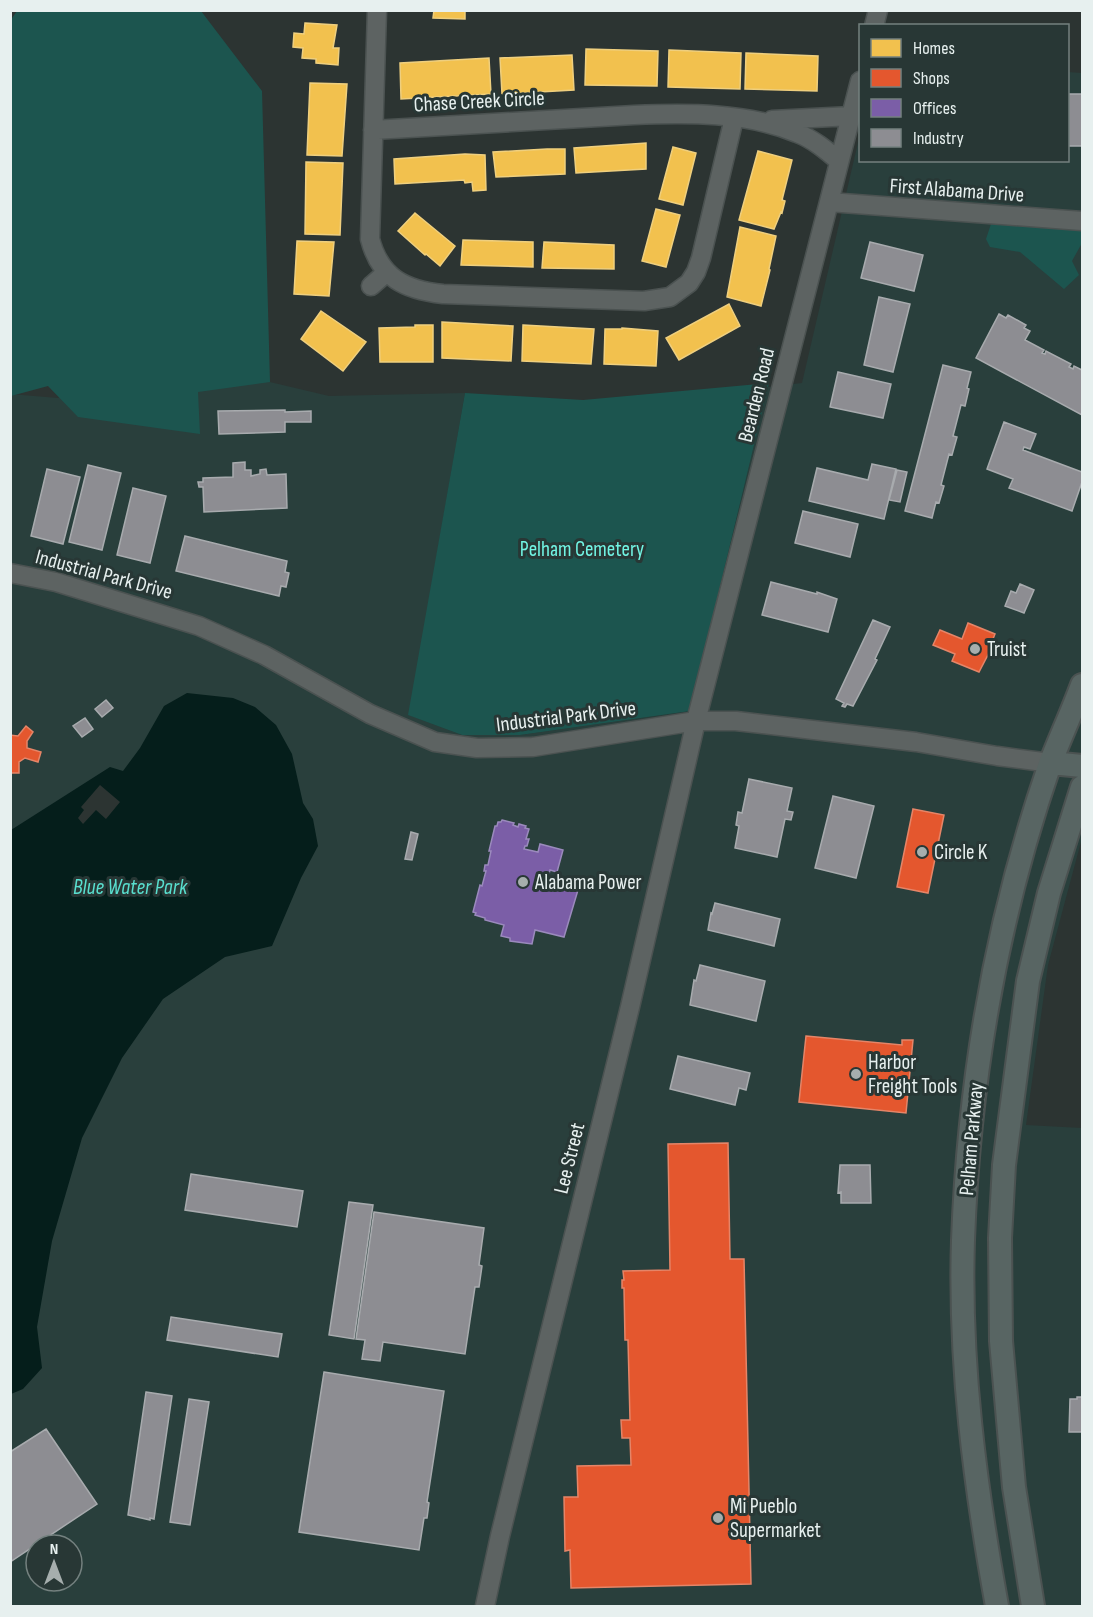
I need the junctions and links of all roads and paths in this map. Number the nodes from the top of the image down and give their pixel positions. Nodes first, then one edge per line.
1 (377, 10) edge
2 (859, 89) edge
3 (852, 116) junction
4 (734, 118) junction
5 (755, 120) junction
6 (373, 130) junction
7 (839, 161) junction
8 (829, 202) junction
9 (1083, 221) edge
10 (387, 272) junction
11 (370, 286) dead end
12 (10, 573) edge
13 (1083, 686) edge
14 (696, 720) junction
15 (1051, 763) junction
16 (1083, 766) edge
17 (1083, 787) edge
18 (967, 1186) junction
19 (1003, 1190) junction
20 (980, 1503) junction
21 (1018, 1508) junction
22 (485, 1606) edge
23 (997, 1606) edge
24 (1033, 1606) edge

1 - 6 street
2 - 3 street, Bearden Road
3 - 5 street, Chase Creek Circle
3 - 7 street, Bearden Road
4 - 5 street, Chase Creek Circle
4 - 6 street, Chase Creek Circle
4 - 10 street
5 - 7 street, Chase Creek Circle
6 - 10 street
7 - 8 street, Bearden Road
8 - 9 street, First Alabama Drive
8 - 14 street, Bearden Road
10 - 11 street
12 - 14 street, Industrial Park Drive
13 - 15 main road, Pelham Parkway
14 - 15 street, Industrial Park Drive
14 - 22 street, Lee Street
15 - 16 main road
15 - 18 main road, Pelham Parkway
17 - 19 main road, Pelham Parkway
18 - 19 main road
18 - 20 main road, Pelham Parkway
19 - 21 main road, Pelham Parkway
20 - 21 main road
20 - 23 main road, Pelham Parkway
21 - 24 main road, Pelham Parkway

